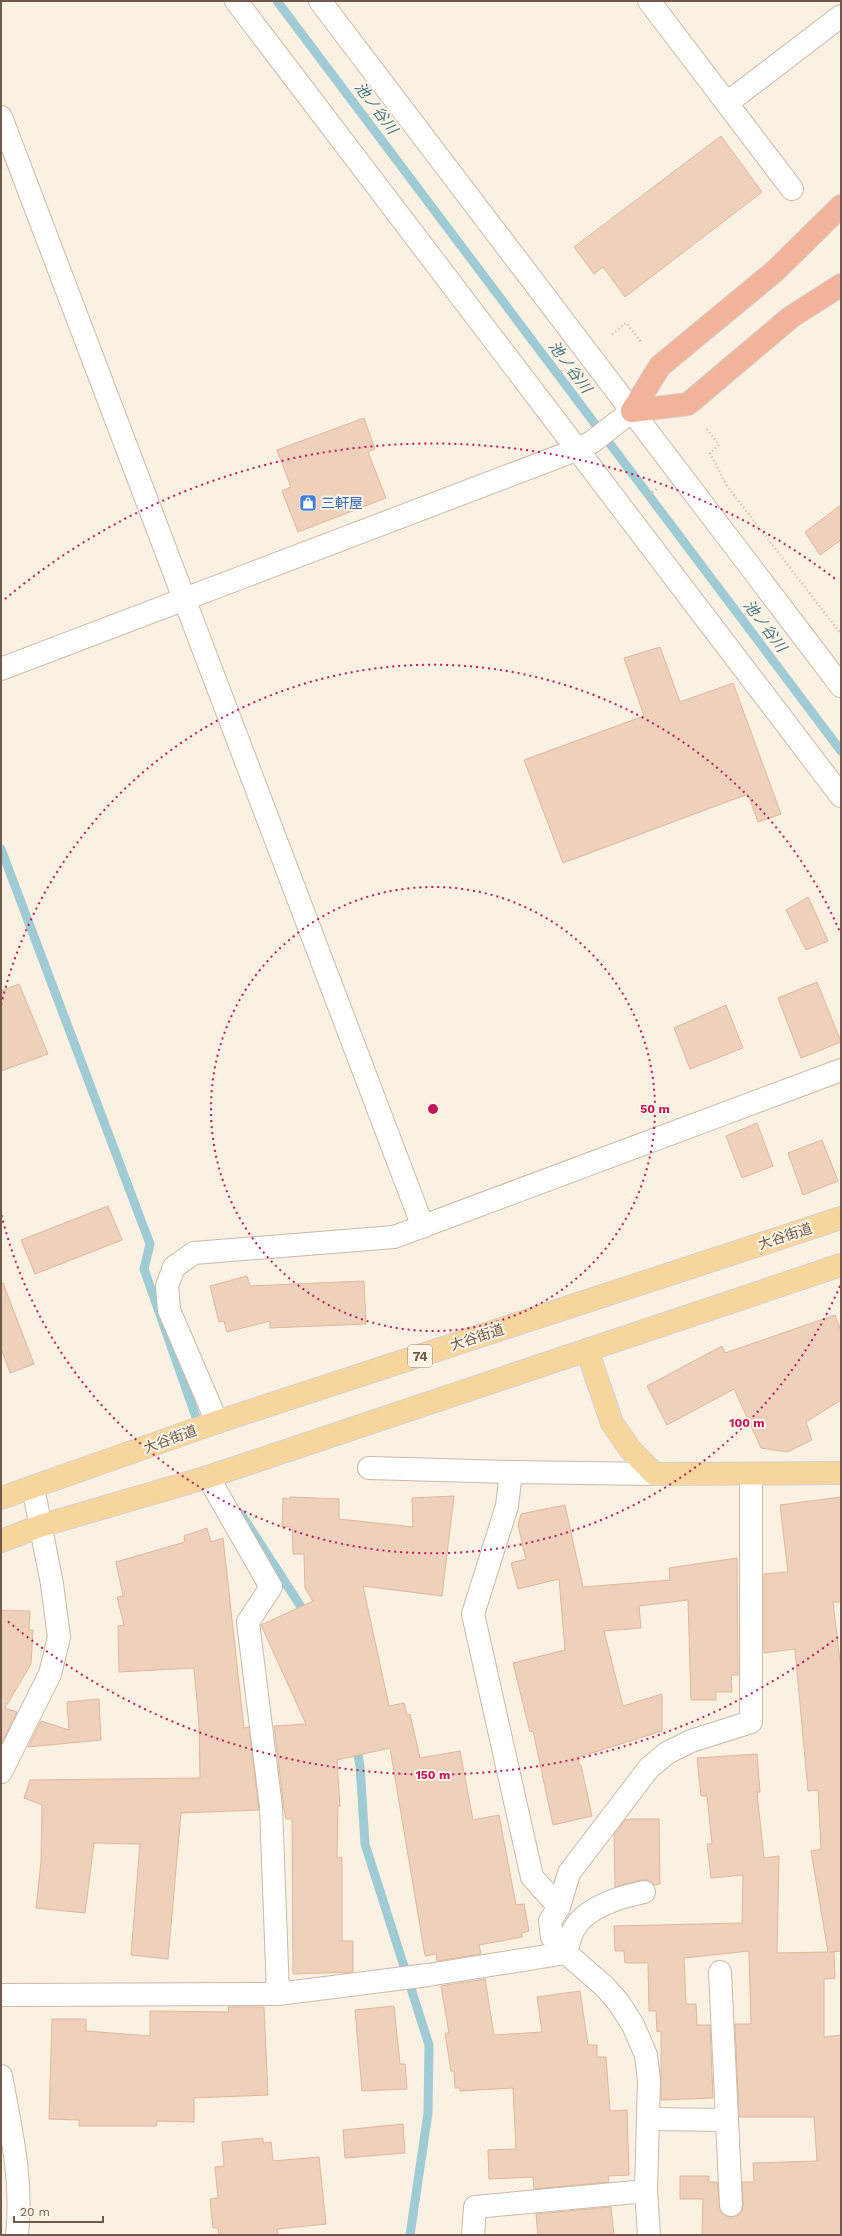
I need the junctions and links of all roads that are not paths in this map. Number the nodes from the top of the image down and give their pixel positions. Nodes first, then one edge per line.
1 (236, 1) edge
2 (320, 1) edge
3 (649, 1) edge
4 (841, 16) edge
5 (727, 103) junction
6 (1, 117) edge
7 (792, 189) dead end
8 (841, 206) edge
9 (841, 285) edge
10 (624, 417) junction
11 (584, 446) junction
12 (185, 600) junction
13 (1, 669) edge
14 (841, 686) edge
15 (841, 796) edge
16 (841, 1070) edge
17 (841, 1218) edge
18 (423, 1227) junction
19 (841, 1265) edge
20 (586, 1350) junction
21 (217, 1422) junction
22 (369, 1468) dead end
23 (510, 1472) junction
24 (841, 1473) edge
25 (654, 1474) junction
26 (751, 1474) junction
27 (208, 1477) junction
28 (33, 1487) junction
29 (1, 1498) edge
30 (40, 1526) junction
31 (1, 1541) edge
32 (1, 1772) edge
33 (644, 1892) dead end
34 (559, 1907) junction
35 (566, 1953) junction
36 (720, 1972) dead end
37 (278, 1994) junction
38 (1, 1995) edge
39 (1, 2076) edge
40 (648, 2119) junction
41 (727, 2120) junction
42 (646, 2191) junction
43 (731, 2205) dead end
44 (16, 2235) edge
45 (473, 2235) edge
46 (649, 2235) edge

1 - 11 street
2 - 10 street
3 - 5 street
4 - 5 street
5 - 7 street
6 - 12 street
8 - 10 highway
9 - 10 highway
10 - 11 street
10 - 14 street
11 - 12 street
11 - 15 street
12 - 13 street
12 - 18 street
16 - 18 street
17 - 21 main road, 大谷街道 / 74
18 - 21 street
19 - 20 main road
20 - 25 main road
20 - 27 main road
21 - 28 main road, 大谷街道 / 74
22 - 23 street
23 - 25 street
23 - 34 street
24 - 26 main road
25 - 26 main road
26 - 34 street
27 - 30 main road
27 - 37 street
28 - 29 main road, 大谷街道 / 74
28 - 30 street
30 - 31 main road
30 - 32 street
33 - 35 street
34 - 35 street
35 - 37 street
35 - 40 street
36 - 41 street
37 - 38 street
39 - 44 street
40 - 41 street
40 - 42 street
41 - 43 street
42 - 45 street
42 - 46 street

